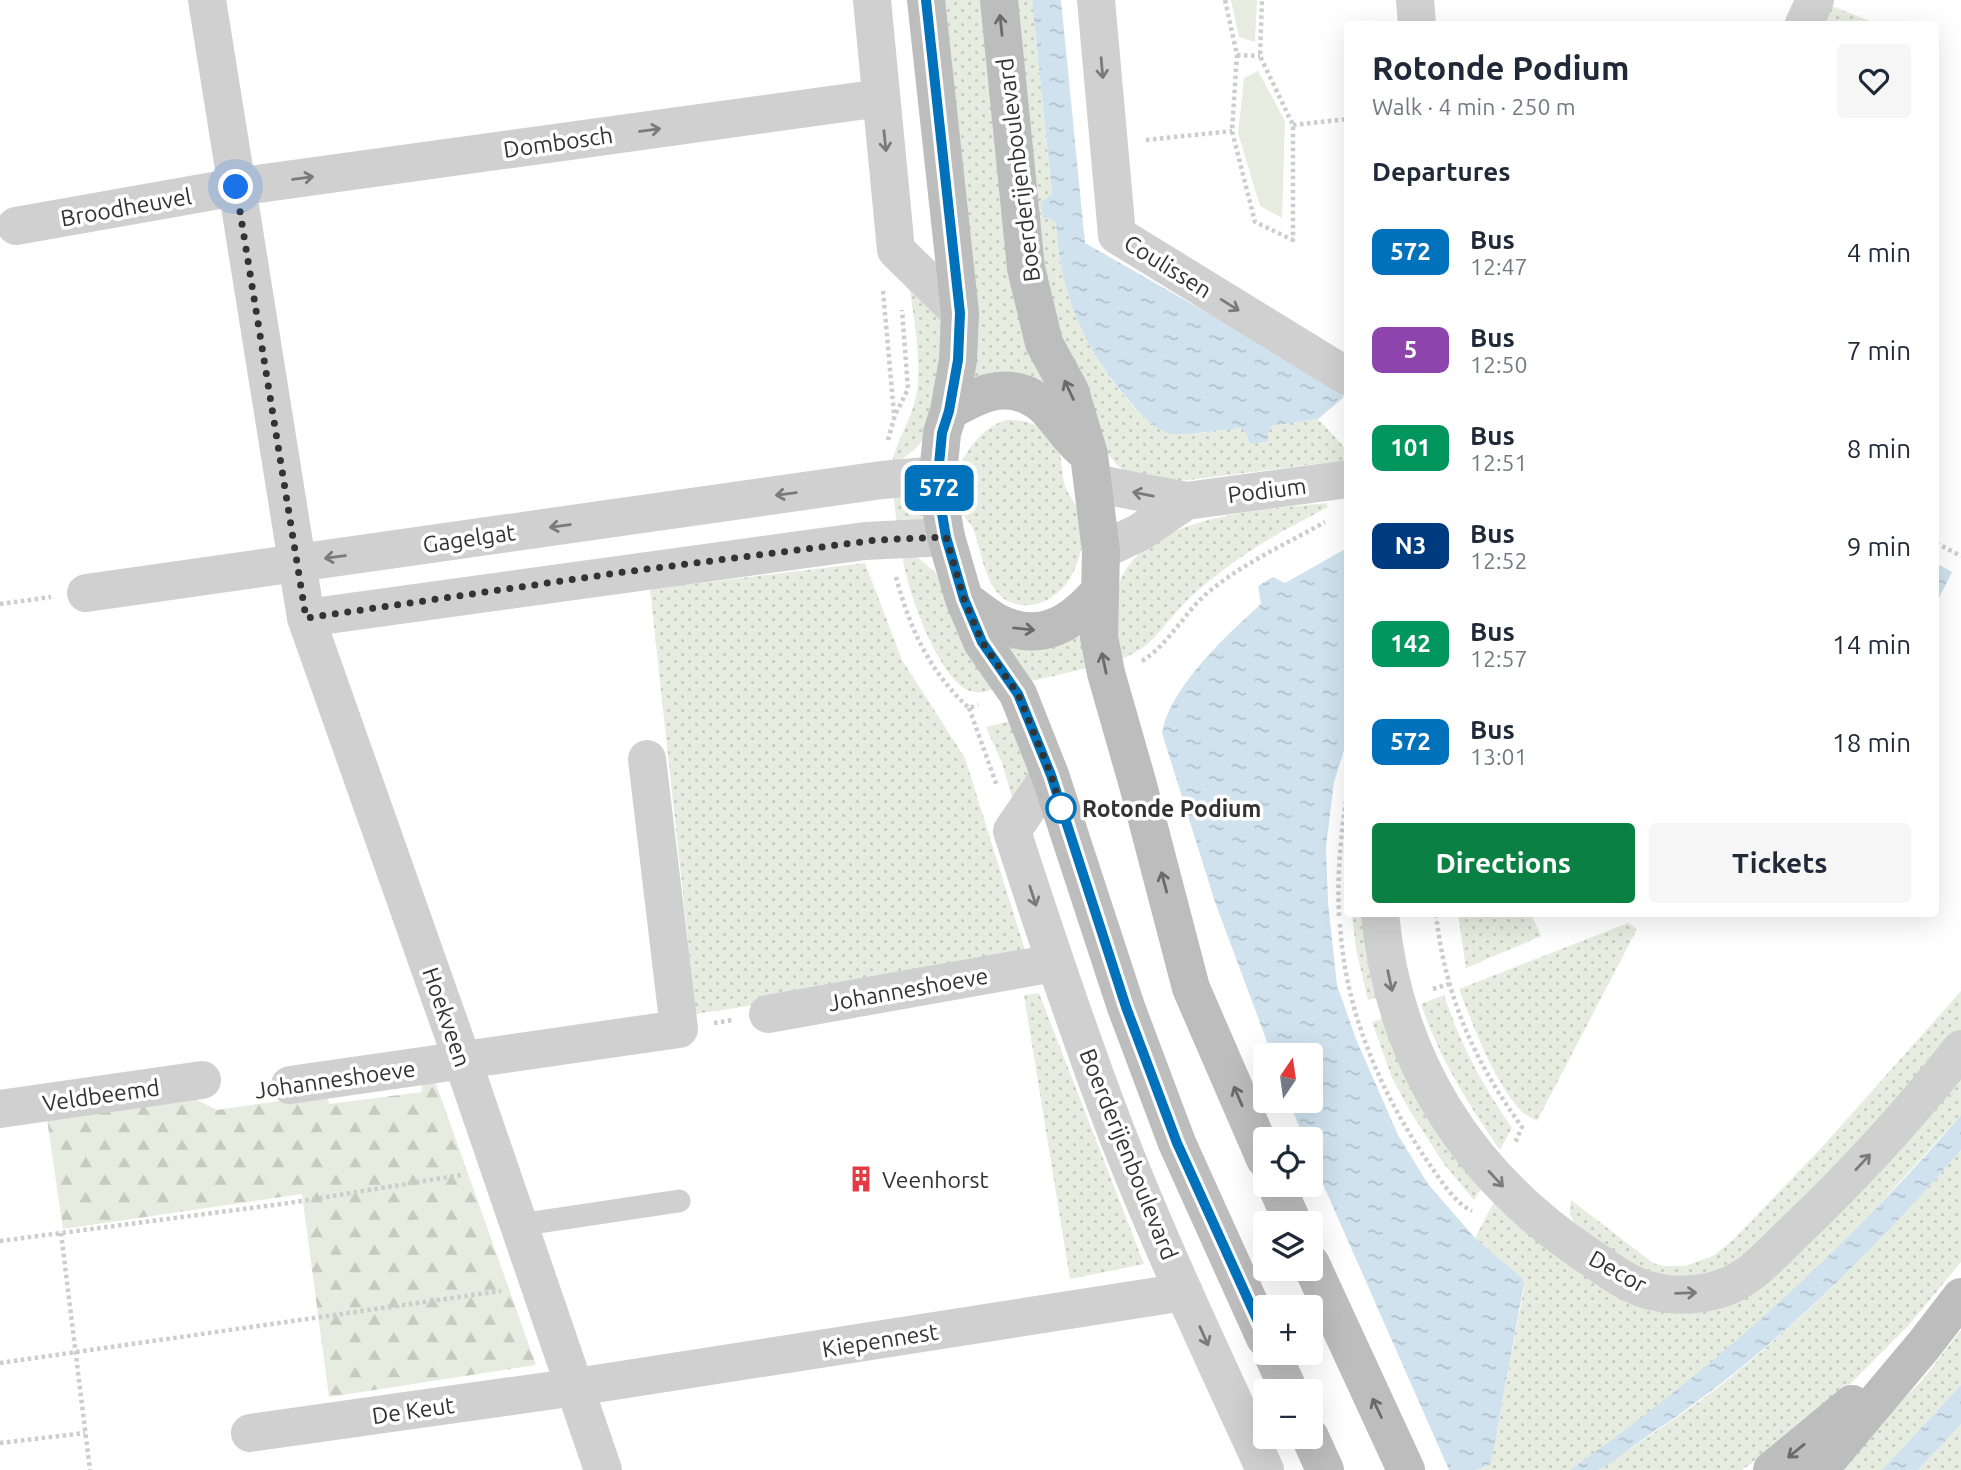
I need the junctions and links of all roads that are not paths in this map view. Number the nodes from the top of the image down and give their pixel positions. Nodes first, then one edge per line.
1 (206, 0) edge
2 (872, 0) edge
3 (926, 0) edge
4 (999, 0) edge
5 (1096, 0) edge
6 (1415, 0) edge
7 (1815, 0) edge
8 (1417, 21) edge
9 (1805, 21) edge
10 (881, 97) junction
11 (236, 187) junction
12 (16, 226) dead end
13 (960, 313) junction
14 (1344, 375) edge
15 (949, 411) junction
16 (1091, 469) junction
17 (938, 475) junction
18 (1344, 480) edge
19 (1186, 501) junction
20 (946, 537) junction
21 (1101, 551) junction
22 (296, 563) junction
23 (1100, 591) junction
24 (86, 593) road end
25 (964, 599) junction
26 (306, 618) junction
27 (647, 759) dead end
28 (1051, 775) junction
29 (1380, 917) edge
30 (1054, 962) junction
31 (768, 1014) road end
32 (1961, 1049) edge
33 (463, 1062) junction
34 (202, 1080) dead end
35 (290, 1085) dead end
36 (0, 1109) edge
37 (1253, 1131) edge
38 (679, 1200) dead end
39 (519, 1225) junction
40 (1319, 1281) edge
41 (1184, 1292) junction
42 (1961, 1297) edge
43 (1253, 1311) edge
44 (1924, 1345) junction
45 (576, 1387) junction
46 (250, 1433) dead end
47 (1315, 1449) edge
48 (603, 1470) edge
49 (1265, 1470) edge
50 (1325, 1470) edge
51 (1405, 1470) edge
52 (1772, 1470) edge
53 (1819, 1470) edge

1 - 11 street
2 - 10 street
3 - 13 main road
16 -> 4 main road, Boerderijenboulevard
5 -> 14 street, Coulissen
6 - 8 street
7 - 9 street
11 -> 10 street, Dombosch
10 -> 13 street
11 - 12 street, Broodheuvel
11 - 22 street
13 - 15 main road
15 - 16 main road
15 - 17 main road
19 -> 16 street, Podium
16 - 21 main road, Boerderijenboulevard
17 - 20 main road
17 -> 22 street, Gagelgat
18 - 19 street, Podium
19 - 21 street, Podium
20 - 25 main road
20 - 26 street
21 - 23 main road, Boerderijenboulevard
22 - 24 street, Gagelgat
22 - 26 street, Hoekveen
25 -> 23 main road
37 -> 23 main road, Boerderijenboulevard
25 - 28 main road
26 - 33 street, Hoekveen
27 - 33 street, Johanneshoeve
28 -> 30 street, Boerderijenboulevard
28 - 43 main road
29 -> 32 street, Decor
30 - 31 street, Johanneshoeve
30 - 41 street, Boerderijenboulevard
33 - 35 street, Johanneshoeve
33 - 39 street, Hoekveen
34 - 36 street, Veldbeemd
38 - 39 lane
39 - 45 street, Hoekveen
51 -> 40 main road
41 - 45 street, Kiepennest
41 -> 49 street, Boerderijenboulevard
42 - 44 main road
44 -> 52 main road
44 - 53 main road
45 - 46 street, De Keut
45 - 48 street, Hoekveen
47 - 50 main road

